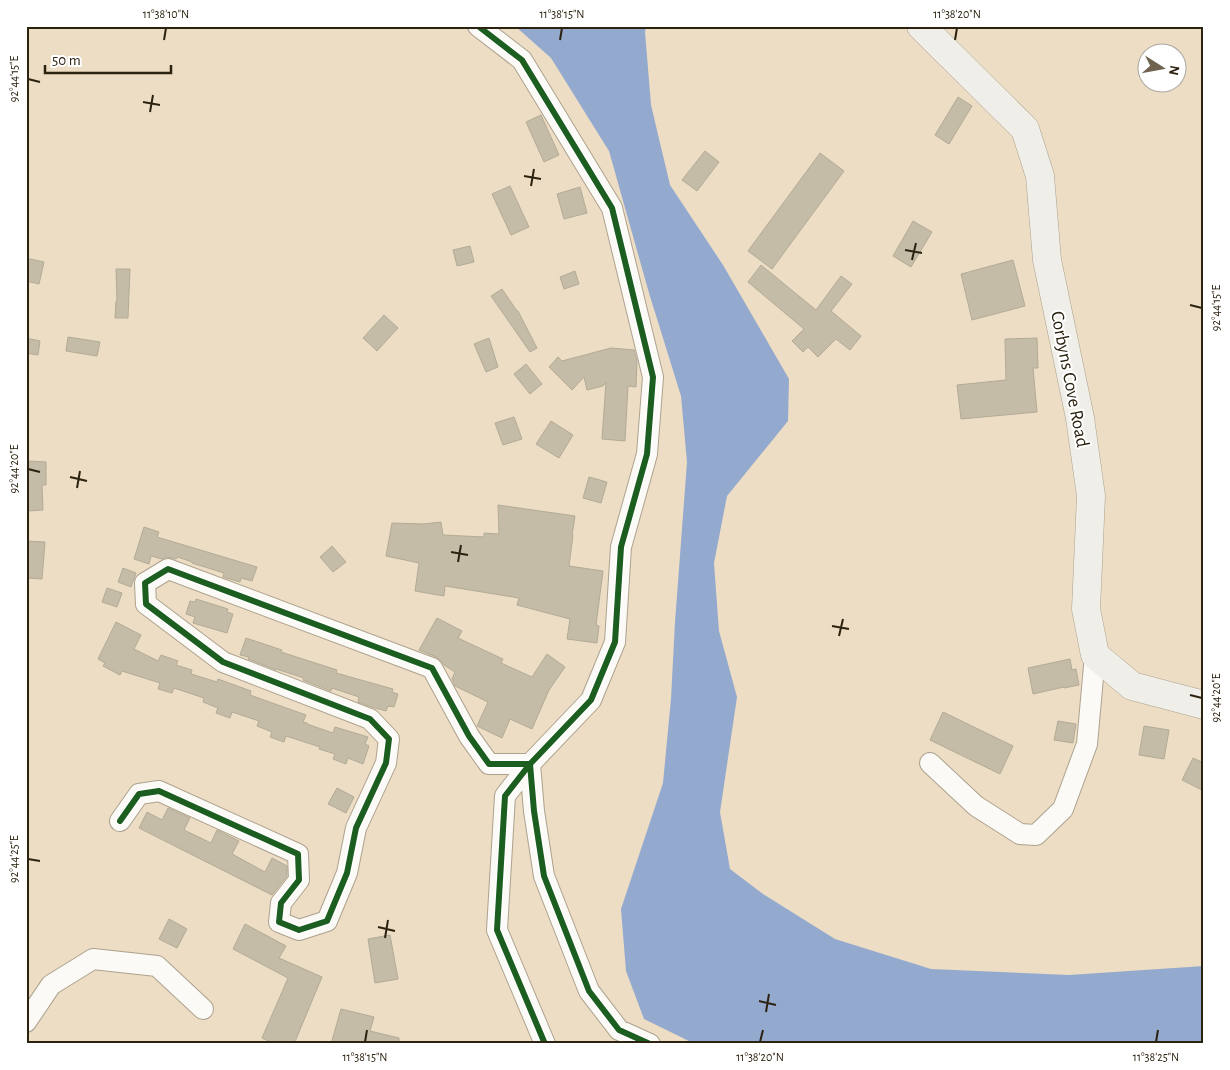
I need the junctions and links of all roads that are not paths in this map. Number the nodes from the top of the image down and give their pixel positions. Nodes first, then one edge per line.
1 (478, 26) edge
2 (921, 26) edge
3 (1094, 655) junction
4 (1204, 705) edge
5 (930, 763) dead end
6 (530, 764) junction
7 (120, 821) dead end
8 (203, 1009) dead end
9 (26, 1022) edge
10 (545, 1044) edge
11 (650, 1044) edge

1 - 6 street
2 - 3 main road, Corbyns Cove Road
3 - 4 main road
3 - 5 street
6 - 7 street
6 - 10 street
6 - 11 street
8 - 9 street

